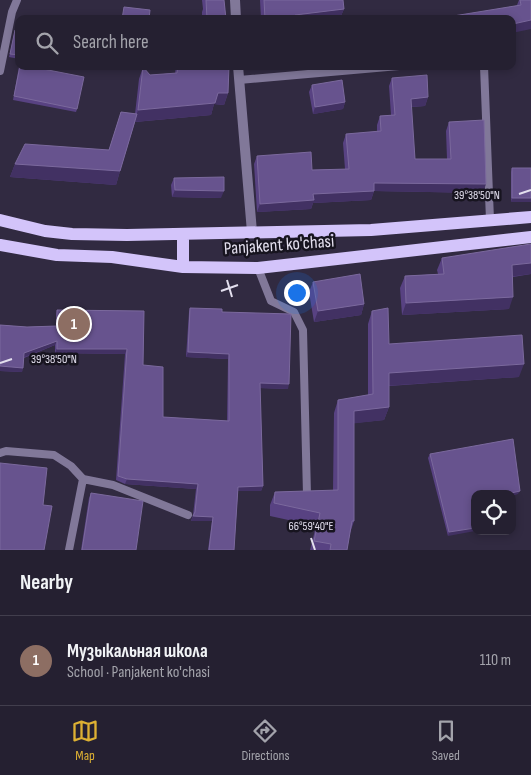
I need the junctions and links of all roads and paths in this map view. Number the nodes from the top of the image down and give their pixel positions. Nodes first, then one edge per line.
1 (17, 0) edge
2 (235, 0) edge
3 (236, 15) edge
4 (238, 70) edge
5 (353, 70) edge
6 (484, 70) edge
7 (0, 71) edge
8 (239, 80) junction
9 (531, 217) edge
10 (0, 220) edge
11 (490, 220) junction
12 (252, 232) junction
13 (183, 234) junction
14 (531, 237) edge
15 (0, 245) edge
16 (183, 267) junction
17 (258, 268) junction
18 (0, 453) edge
19 (83, 479) junction
20 (307, 495) edge
21 (188, 515) dead end
22 (69, 550) edge

1 - 7 lane
2 - 3 street
4 - 8 street
5 - 8 lane
6 - 11 lane
8 - 12 street
9 - 11 main road, Panjakent ko'chasi
10 - 13 main road, Panjakent ko'chasi
11 - 12 main road, Panjakent ko'chasi
12 - 13 main road, Panjakent ko'chasi
13 - 16 main road
14 - 17 main road, Panjakent ko'chasi
15 - 16 main road, Panjakent ko'chasi
16 - 17 main road, Panjakent ko'chasi
17 - 20 lane
18 - 19 lane
19 - 21 lane
19 - 22 lane

